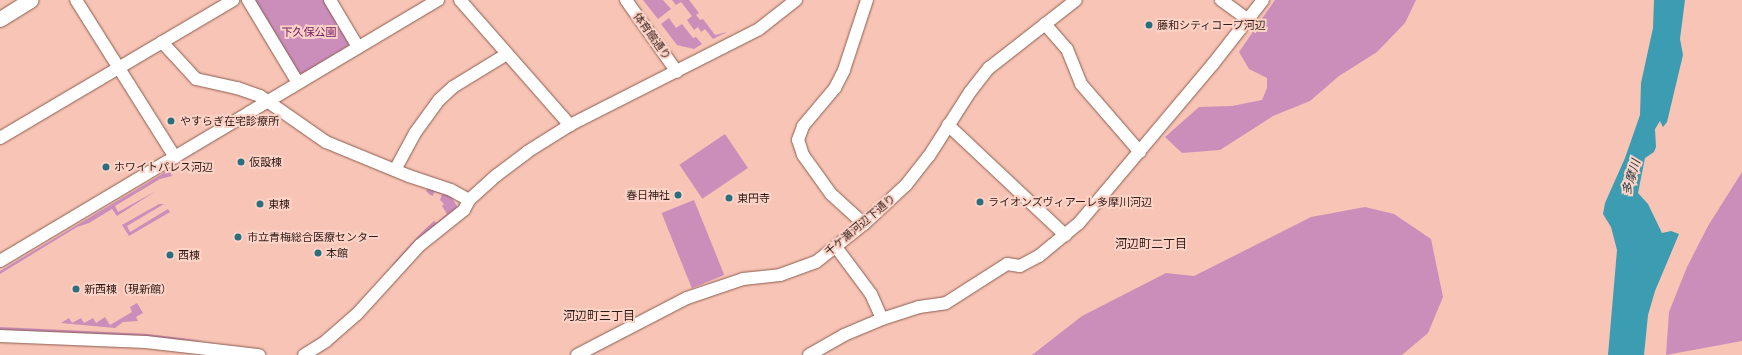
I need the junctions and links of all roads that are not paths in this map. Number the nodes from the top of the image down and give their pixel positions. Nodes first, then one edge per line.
1 (31, 0) edge
2 (76, 0) edge
3 (233, 0) edge
4 (248, 0) edge
5 (330, 0) edge
6 (438, 0) edge
7 (460, 0) edge
8 (626, 0) edge
9 (796, 0) edge
10 (867, 0) edge
11 (1076, 0) edge
12 (1221, 0) edge
13 (1263, 0) edge
14 (0, 19) edge
15 (1249, 20) junction
16 (1045, 24) junction
17 (162, 42) junction
18 (358, 47) junction
19 (508, 54) junction
20 (119, 68) junction
21 (678, 72) junction
22 (298, 83) junction
23 (268, 101) junction
24 (570, 125) junction
25 (948, 125) junction
26 (0, 138) edge
27 (1140, 152) junction
28 (175, 156) junction
29 (395, 170) junction
30 (469, 200) junction
31 (864, 224) junction
32 (1065, 235) junction
33 (836, 247) junction
34 (0, 261) edge
35 (882, 319) junction
36 (0, 336) edge
37 (259, 355) edge
38 (304, 355) edge
39 (577, 355) edge
40 (809, 355) edge

1 - 14 main road
2 - 20 street
3 - 17 street
4 - 22 street
5 - 18 street
6 - 18 street
7 - 19 street
8 - 21 street, 体育館通り
9 - 21 street
10 - 31 street
11 - 16 street, 千ケ瀬河辺下通り
12 - 15 street
13 - 15 street
15 - 27 street
16 - 25 street, 千ケ瀬河辺下通り
16 - 27 street
17 - 20 street
17 - 23 street
18 - 22 street
19 - 24 street
19 - 29 street
20 - 26 street
20 - 28 street
21 - 24 street
22 - 23 street
23 - 28 street
23 - 29 street
24 - 30 street
25 - 31 street, 千ケ瀬河辺下通り
25 - 32 street
27 - 32 street
28 - 34 street
29 - 30 street
30 - 38 street
31 - 33 street, 千ケ瀬河辺下通り
32 - 35 street
33 - 35 street
33 - 39 street, 千ケ瀬河辺下通り
35 - 40 street
36 - 37 street

